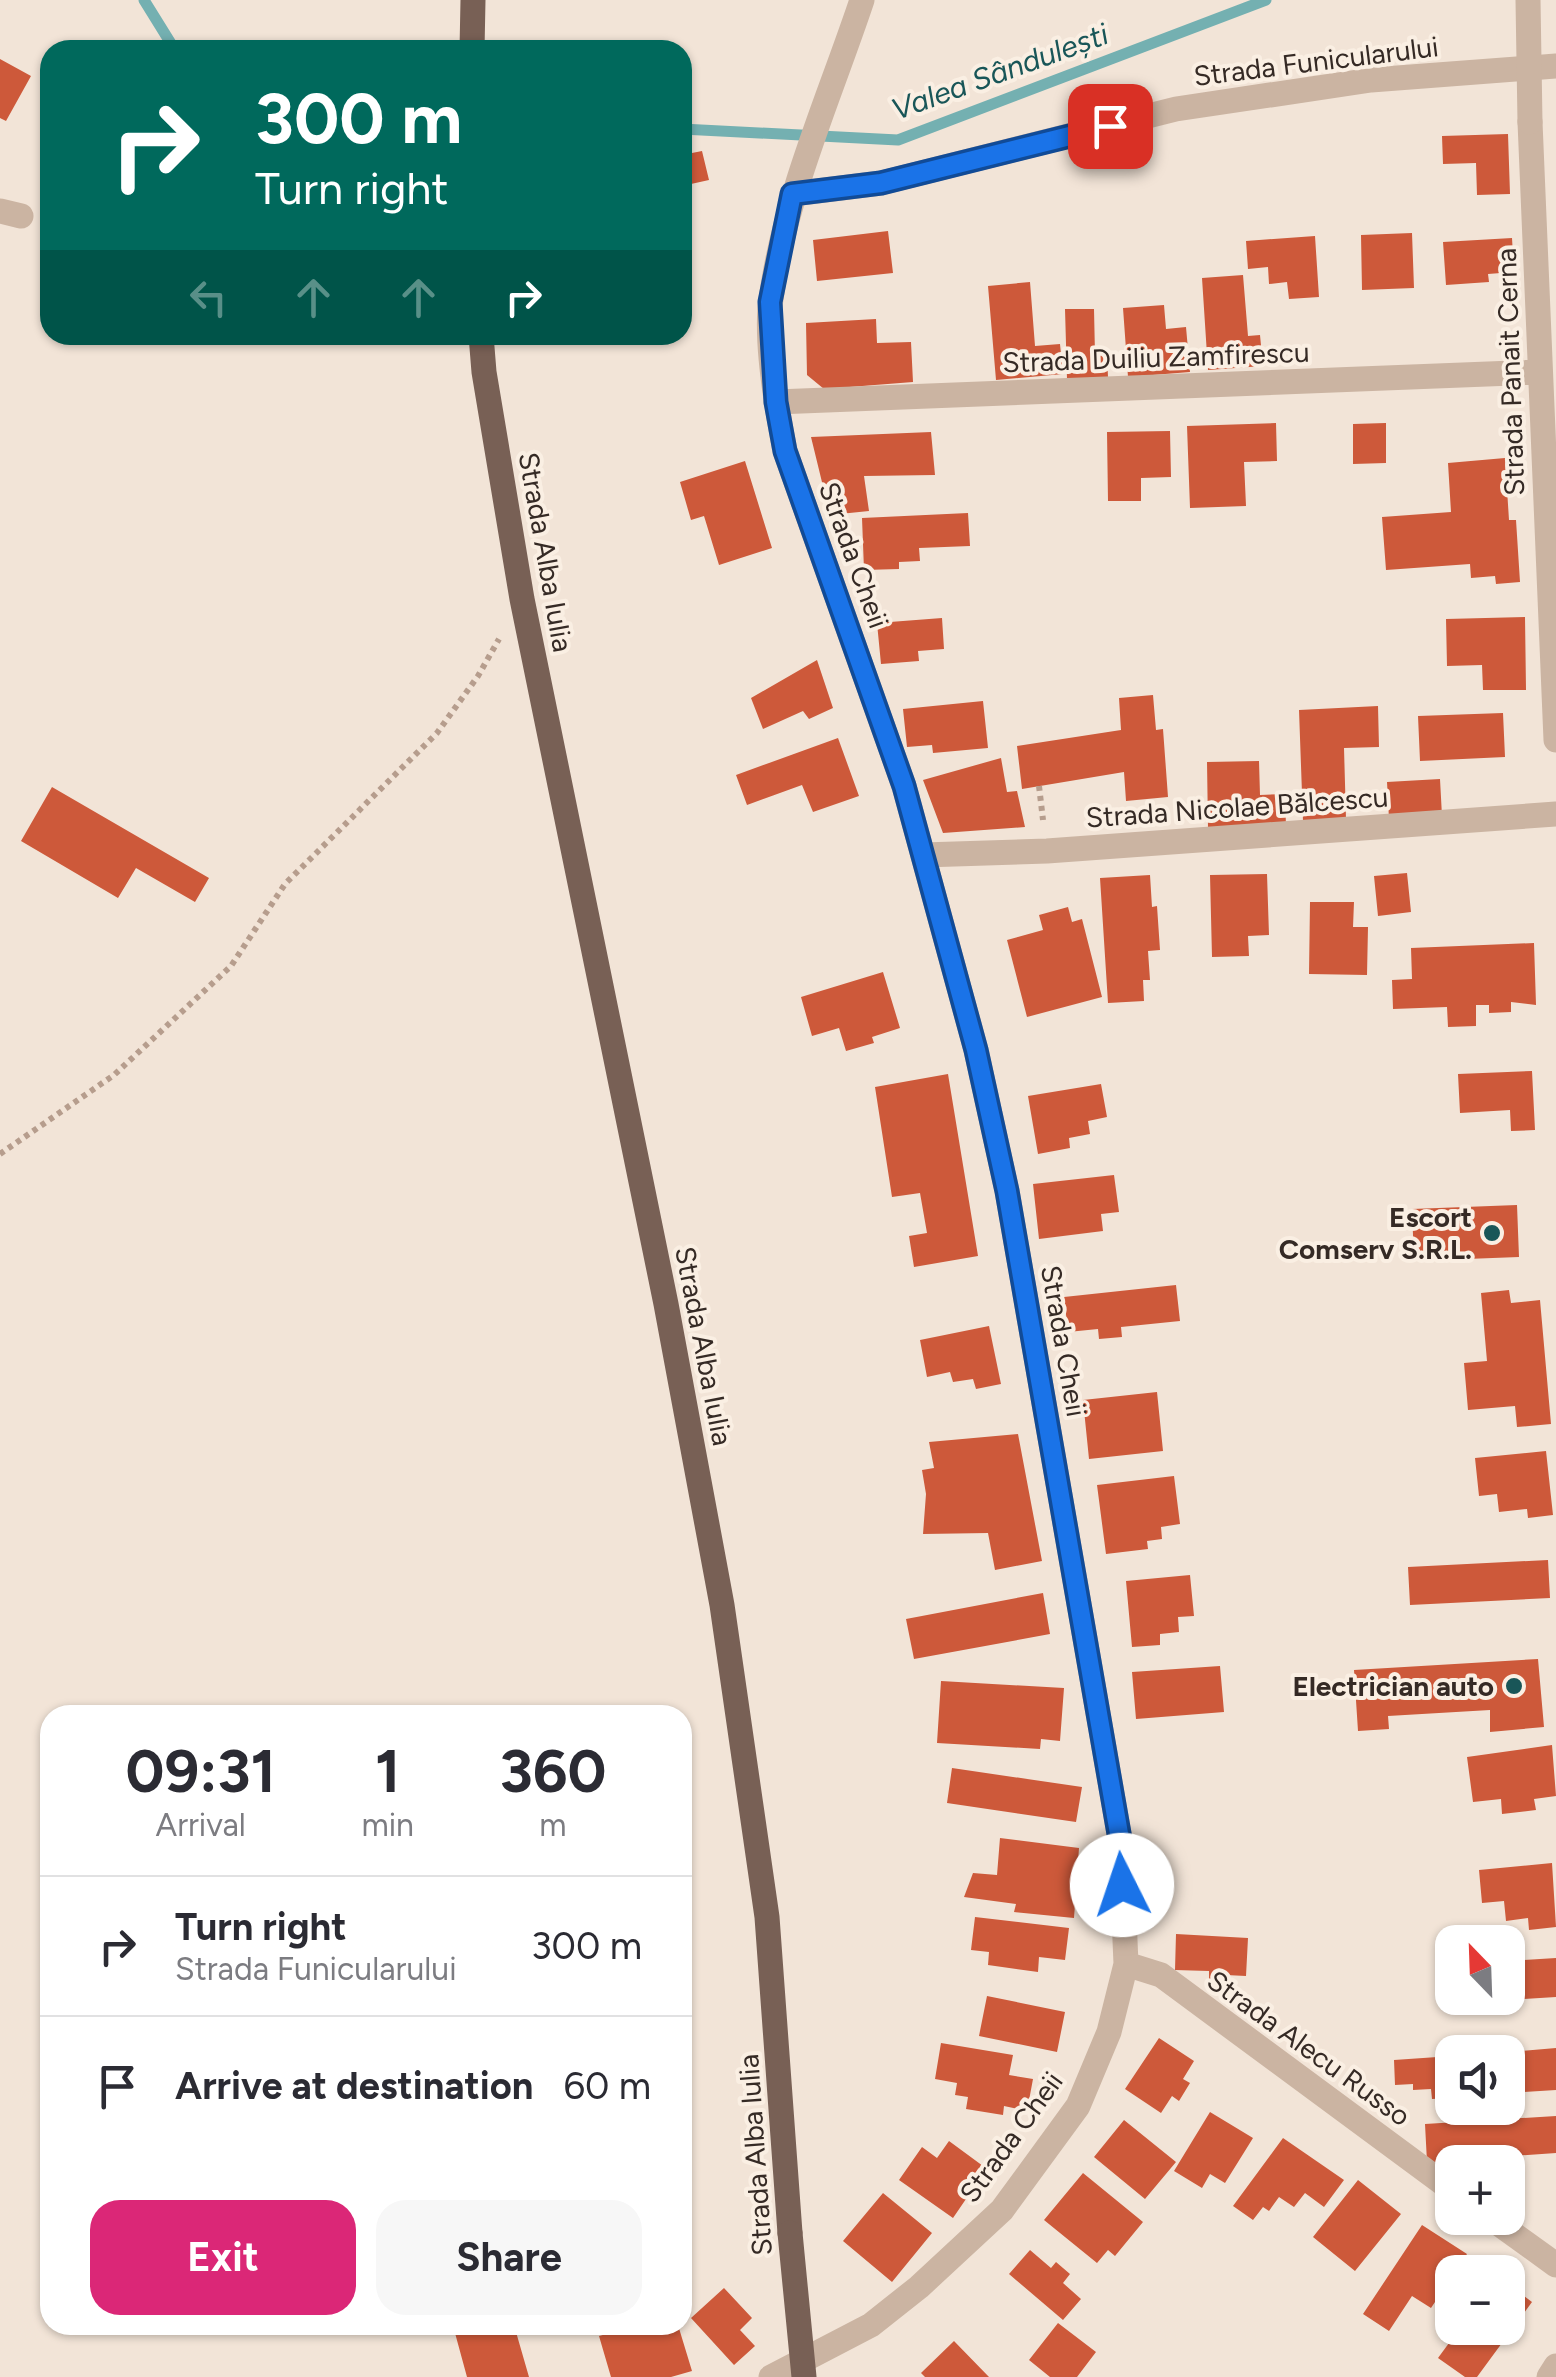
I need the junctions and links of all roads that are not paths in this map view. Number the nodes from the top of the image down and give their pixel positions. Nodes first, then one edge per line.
1 (862, 0) edge
2 (1528, 0) edge
3 (473, 9) edge
4 (472, 40) edge
5 (1556, 66) edge
6 (792, 194) junction
7 (482, 345) edge
8 (1539, 372) junction
9 (776, 402) junction
10 (1556, 740) edge
11 (1556, 814) edge
12 (923, 854) junction
13 (1126, 1964) junction
14 (1435, 2177) edge
15 (1514, 2235) edge
16 (1556, 2265) edge
17 (1556, 2366) edge
18 (770, 2377) edge
19 (804, 2377) edge
20 (1549, 2377) edge

1 - 6 street, Strada Cheii
2 - 8 street, Strada Panait Cerna, bridge
3 - 4 main road
5 - 6 street, Strada Funicularului
6 - 9 street, Strada Cheii
7 - 19 main road, Strada Alba Iulia, bridge
8 - 9 street, Strada Duiliu Zamfirescu
8 - 10 street, Strada Panait Cerna
9 - 12 street, Strada Cheii
11 - 12 street, Strada Nicolae Bălcescu
12 - 13 street, Strada Cheii
13 - 14 street, Strada Alecu Russo
13 - 18 street, Strada Cheii
15 - 16 street
17 - 20 street

